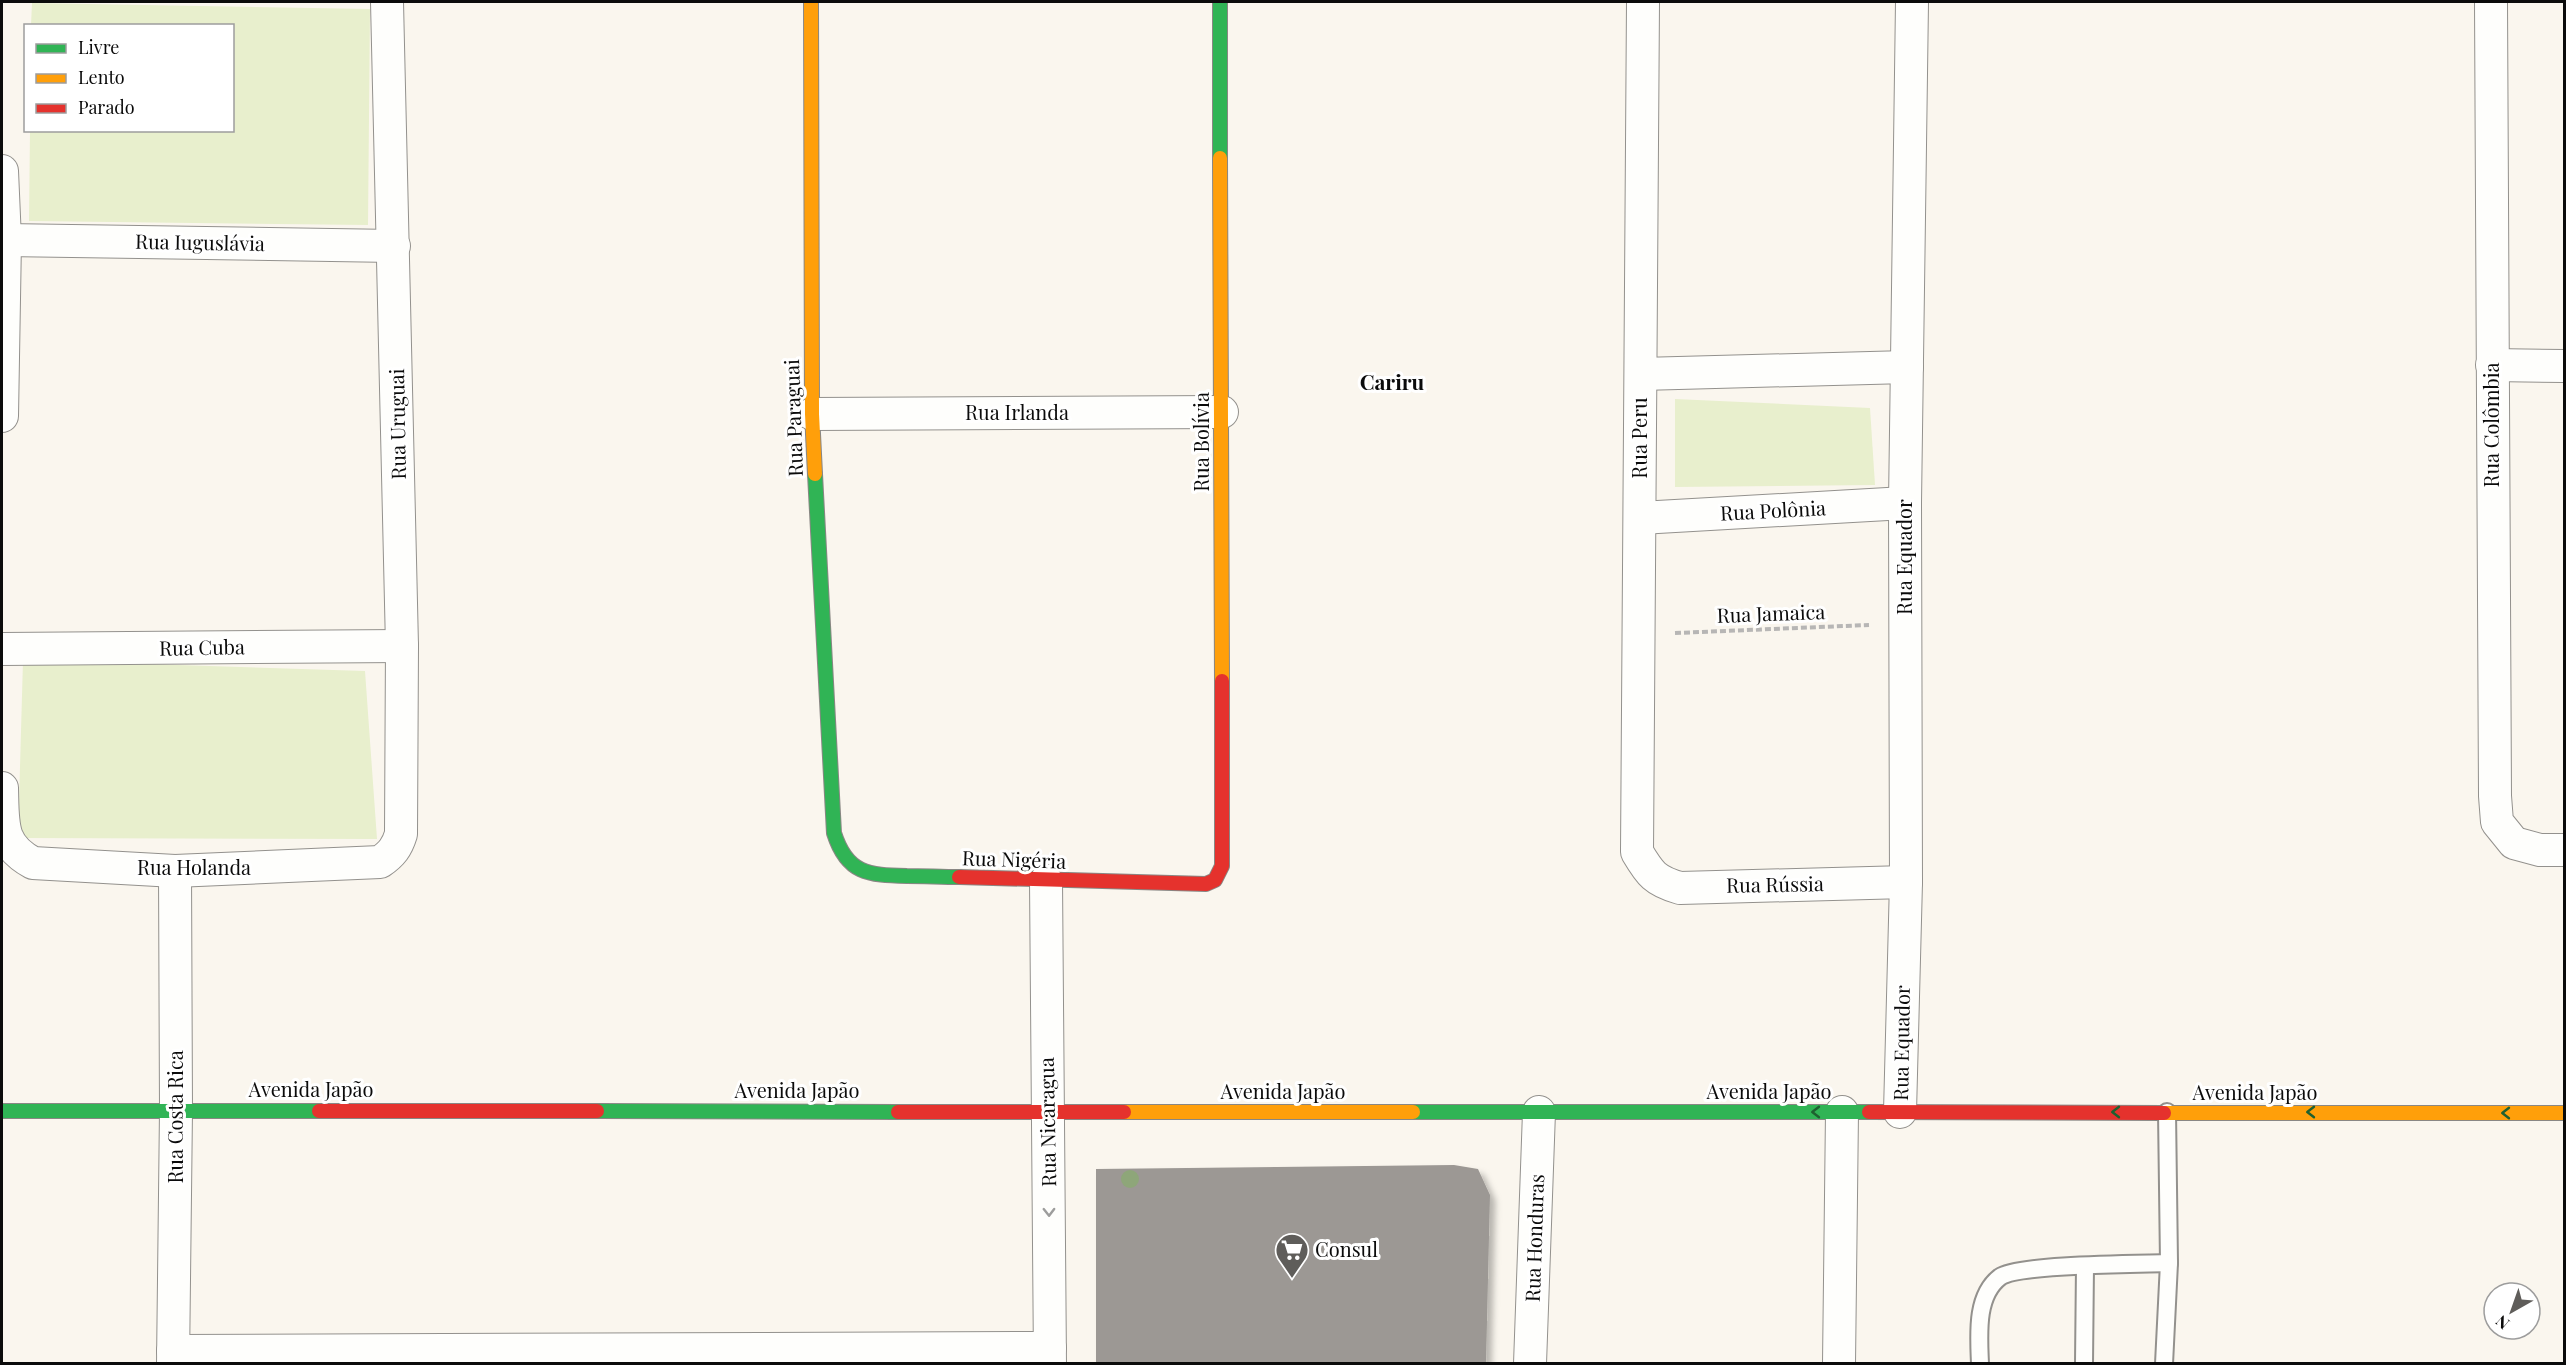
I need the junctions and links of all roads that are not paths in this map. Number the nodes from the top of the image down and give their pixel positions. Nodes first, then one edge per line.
1 (387, 2) edge
2 (812, 2) edge
3 (1220, 2) edge
4 (1644, 2) edge
5 (1912, 2) edge
6 (2491, 2) edge
7 (2, 171) edge
8 (5, 240) junction
9 (394, 246) junction
10 (2492, 365) junction
11 (2565, 366) edge
12 (1907, 367) junction
13 (1641, 374) junction
14 (1222, 412) junction
15 (812, 414) junction
16 (2, 416) edge
17 (1905, 503) junction
18 (1640, 518) junction
19 (402, 646) junction
20 (2, 649) edge
21 (2, 788) edge
22 (834, 833) joint
23 (397, 845) joint
24 (2565, 850) edge
25 (175, 871) junction
26 (1649, 872) joint
27 (1046, 880) junction
28 (1215, 880) joint
29 (1906, 882) junction
30 (176, 1110) junction
31 (2, 1111) edge
32 (1047, 1111) junction
33 (1539, 1112) junction
34 (1842, 1112) junction
35 (1900, 1112) junction
36 (2167, 1112) junction
37 (2565, 1113) edge
38 (2169, 1263) junction
39 (2085, 1266) junction
40 (1050, 1356) edge
41 (173, 1357) edge
42 (1530, 1364) edge
43 (1839, 1364) edge
44 (1980, 1364) edge
45 (2084, 1364) edge
46 (2164, 1364) edge

1 - 9 street, Rua Uruguai
2 - 15 street, Rua Paraguai
3 - 14 street, Rua Bolívia
4 - 13 street, Rua Peru
5 - 12 street, Rua Equador
6 - 10 street, Rua Colômbia
7 - 8 street
8 - 9 street, Rua Iuguslávia
8 - 16 street
9 - 19 street, Rua Uruguai
10 - 11 street
10 - 24 street, Rua Colômbia
12 - 13 street
12 - 17 street, Rua Equador
13 - 18 street, Rua Peru
14 - 15 street, Rua Irlanda
14 - 28 street, Rua Bolívia
15 - 22 street, Rua Paraguai
17 - 18 street, Rua Polônia
17 - 29 street, Rua Equador
18 - 26 street, Rua Peru
19 - 20 street, Rua Cuba
19 - 23 street, Rua Uruguai
21 - 25 street, Rua Holanda
22 - 27 street, Rua Nigéria
23 - 25 street, Rua Holanda
25 - 30 street, Rua Costa Rica
26 - 29 street, Rua Rússia
27 - 28 street, Rua Nigéria
27 - 32 street, Rua Nicaragua
29 - 35 street, Rua Equador
30 - 31 street, Avenida Japão
30 - 32 street, Avenida Japão
30 - 41 street, Rua Costa Rica
32 - 33 street, Avenida Japão
32 -> 40 street, Rua Nicaragua
34 -> 33 street, Avenida Japão
33 - 42 street, Rua Honduras
34 - 35 street, Avenida Japão
34 - 43 street
36 -> 35 street, Avenida Japão
37 -> 36 street, Avenida Japão
36 - 38 lane
38 - 39 lane
38 - 46 lane
39 - 44 lane
39 - 45 lane
40 - 41 street

